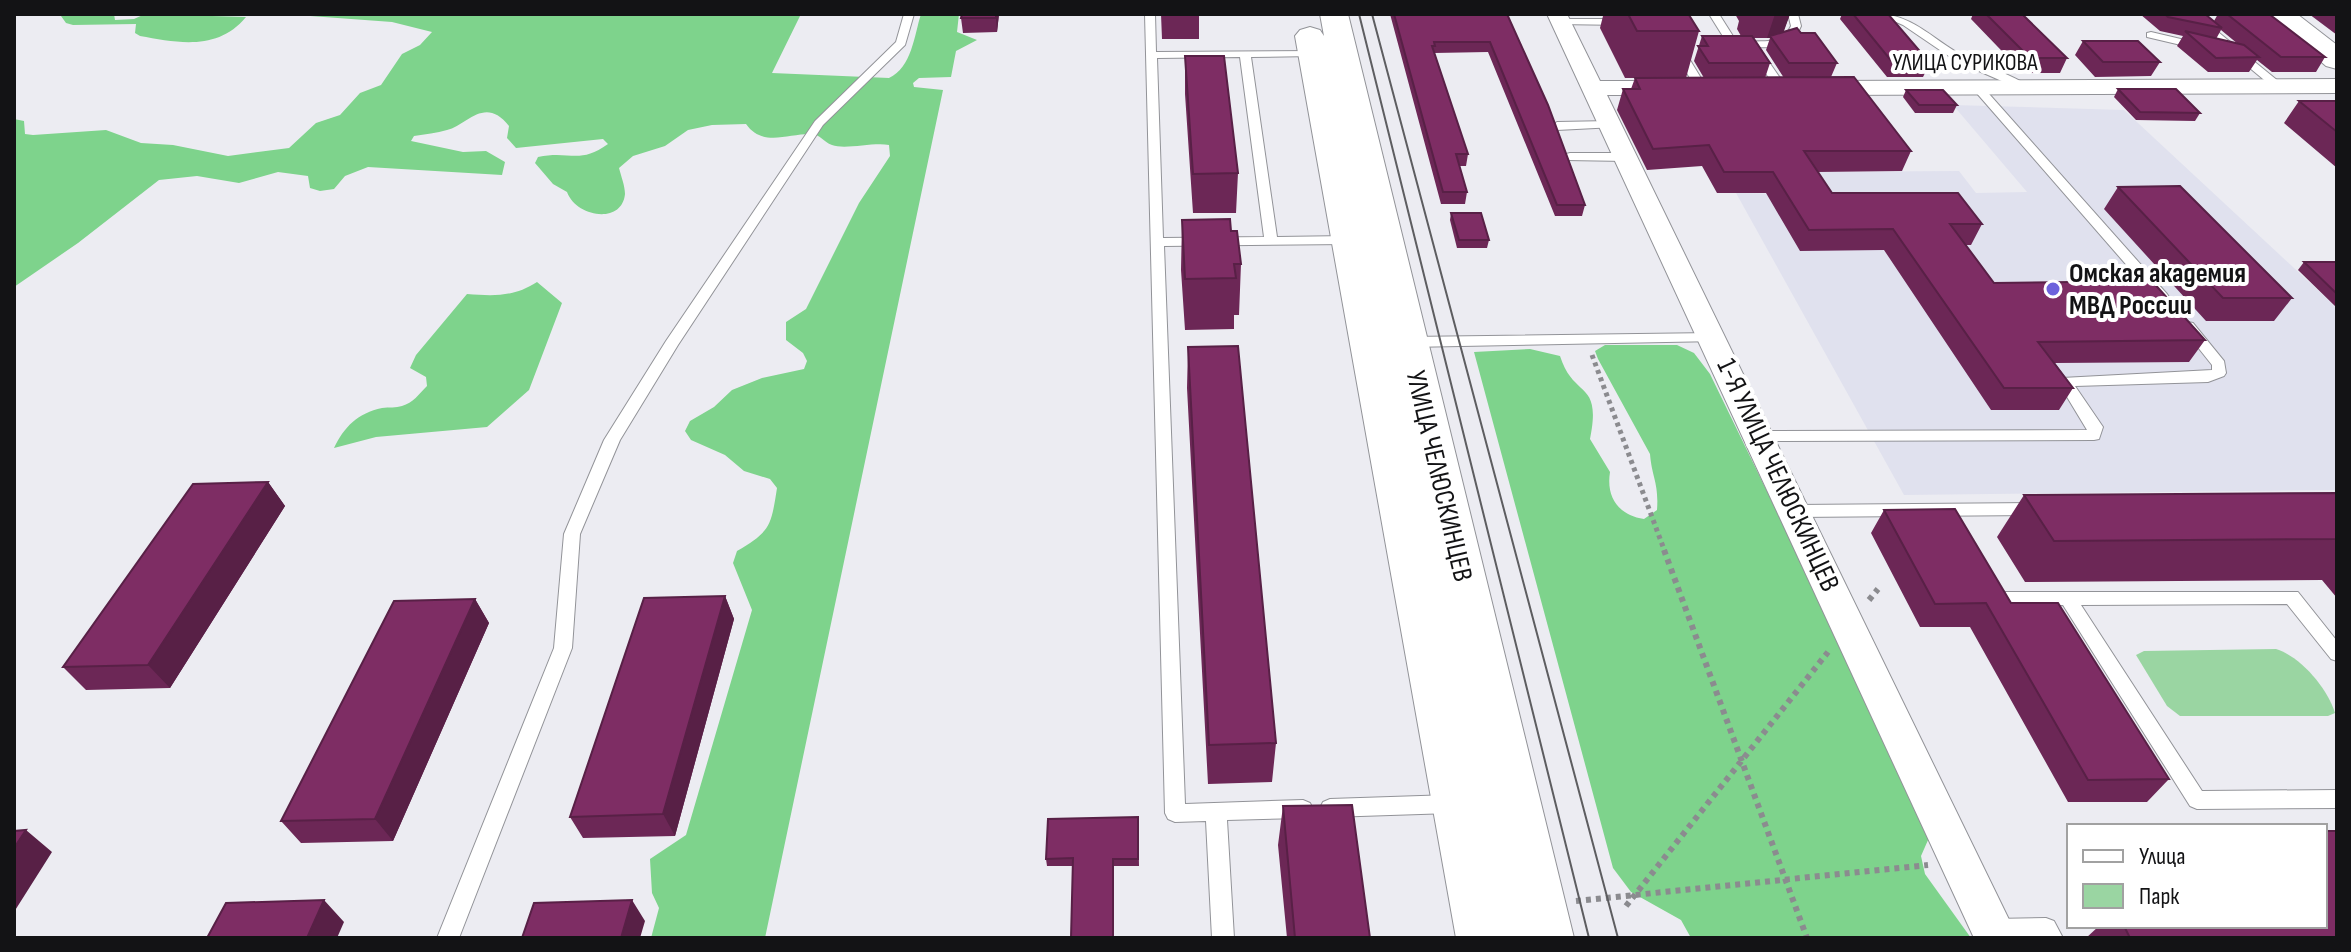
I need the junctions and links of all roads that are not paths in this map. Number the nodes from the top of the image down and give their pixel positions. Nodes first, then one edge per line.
1 (909, 14) edge
2 (1150, 14) edge
3 (1306, 14) edge
4 (1714, 14) edge
5 (1793, 14) edge
6 (1883, 14) edge
7 (2192, 16) edge
8 (2277, 16) edge
9 (2209, 17) edge
10 (1559, 18) edge
11 (1659, 18) edge
12 (1632, 22) edge
13 (1647, 22) edge
14 (2151, 35) dead end
15 (1330, 40) edge
16 (1675, 44) junction
17 (1689, 44) edge
18 (1719, 44) edge
19 (1733, 44) junction
20 (1752, 44) junction
21 (1245, 54) junction
22 (2239, 54) junction
23 (1151, 55) junction
24 (2337, 60) edge
25 (2337, 86) edge
26 (2024, 87) junction
27 (2279, 87) junction
28 (1593, 88) junction
29 (1701, 88) junction
30 (1728, 88) edge
31 (1755, 88) edge
32 (1781, 88) junction
33 (1978, 88) junction
34 (1611, 125) junction
35 (1557, 126) edge
36 (1570, 157) edge
37 (1626, 157) junction
38 (1367, 239) junction
39 (1271, 241) junction
40 (1157, 242) junction
41 (1713, 338) junction
42 (1388, 342) junction
43 (1760, 436) junction
44 (2055, 509) edge
45 (1796, 511) junction
46 (1983, 573) edge
47 (2068, 599) junction
48 (2337, 654) edge
49 (1459, 803) junction
50 (2334, 803) edge
51 (1216, 812) junction
52 (1994, 933) edge
53 (448, 938) edge
54 (1223, 938) edge
55 (1486, 938) edge
56 (1544, 938) edge
57 (2052, 938) edge

1 - 53 lane
2 - 23 lane
3 - 15 main road, УЛИЦА ЧЕЛЮСКИНЦЕВ
4 - 19 lane
5 - 20 lane
6 - 26 lane
7 - 9 lane
7 - 22 lane
8 - 24 main road
10 - 12 lane
10 - 28 street, 1-Я УЛИЦА ЧЕЛЮСКИНЦЕВ
11 - 13 lane
11 - 16 lane
14 - 22 lane
15 - 21 lane
15 - 38 main road, УЛИЦА ЧЕЛЮСКИНЦЕВ
16 - 17 lane
16 - 29 lane
18 - 19 lane
19 - 20 lane
20 - 32 lane
21 - 23 lane
21 - 39 lane
22 - 27 lane
23 - 40 lane
25 - 27 street, УЛИЦА СУРИКОВА
26 - 27 street, УЛИЦА СУРИКОВА
26 - 33 street, УЛИЦА СУРИКОВА
28 - 29 street
28 - 34 street, 1-Я УЛИЦА ЧЕЛЮСКИНЦЕВ
29 - 30 street
31 - 32 street, УЛИЦА СУРИКОВА
32 - 33 street, УЛИЦА СУРИКОВА
33 - 43 lane
34 - 35 lane
34 - 37 street, 1-Я УЛИЦА ЧЕЛЮСКИНЦЕВ
36 - 37 lane
37 - 41 street, 1-Я УЛИЦА ЧЕЛЮСКИНЦЕВ
38 - 39 lane
38 - 42 main road, УЛИЦА ЧЕЛЮСКИНЦЕВ
39 - 40 lane
40 - 51 lane
41 - 42 lane
41 - 43 street, 1-Я УЛИЦА ЧЕЛЮСКИНЦЕВ
42 - 49 main road, УЛИЦА ЧЕЛЮСКИНЦЕВ
42 - 56 main road, УЛИЦА ЧЕЛЮСКИНЦЕВ
43 - 45 street, 1-Я УЛИЦА ЧЕЛЮСКИНЦЕВ
44 - 45 lane
45 - 52 street, 1-Я УЛИЦА ЧЕЛЮСКИНЦЕВ
46 - 47 lane
47 - 48 lane
47 - 50 lane
49 - 51 lane
49 - 55 main road, УЛИЦА ЧЕЛЮСКИНЦЕВ
51 - 54 lane
52 - 57 lane

